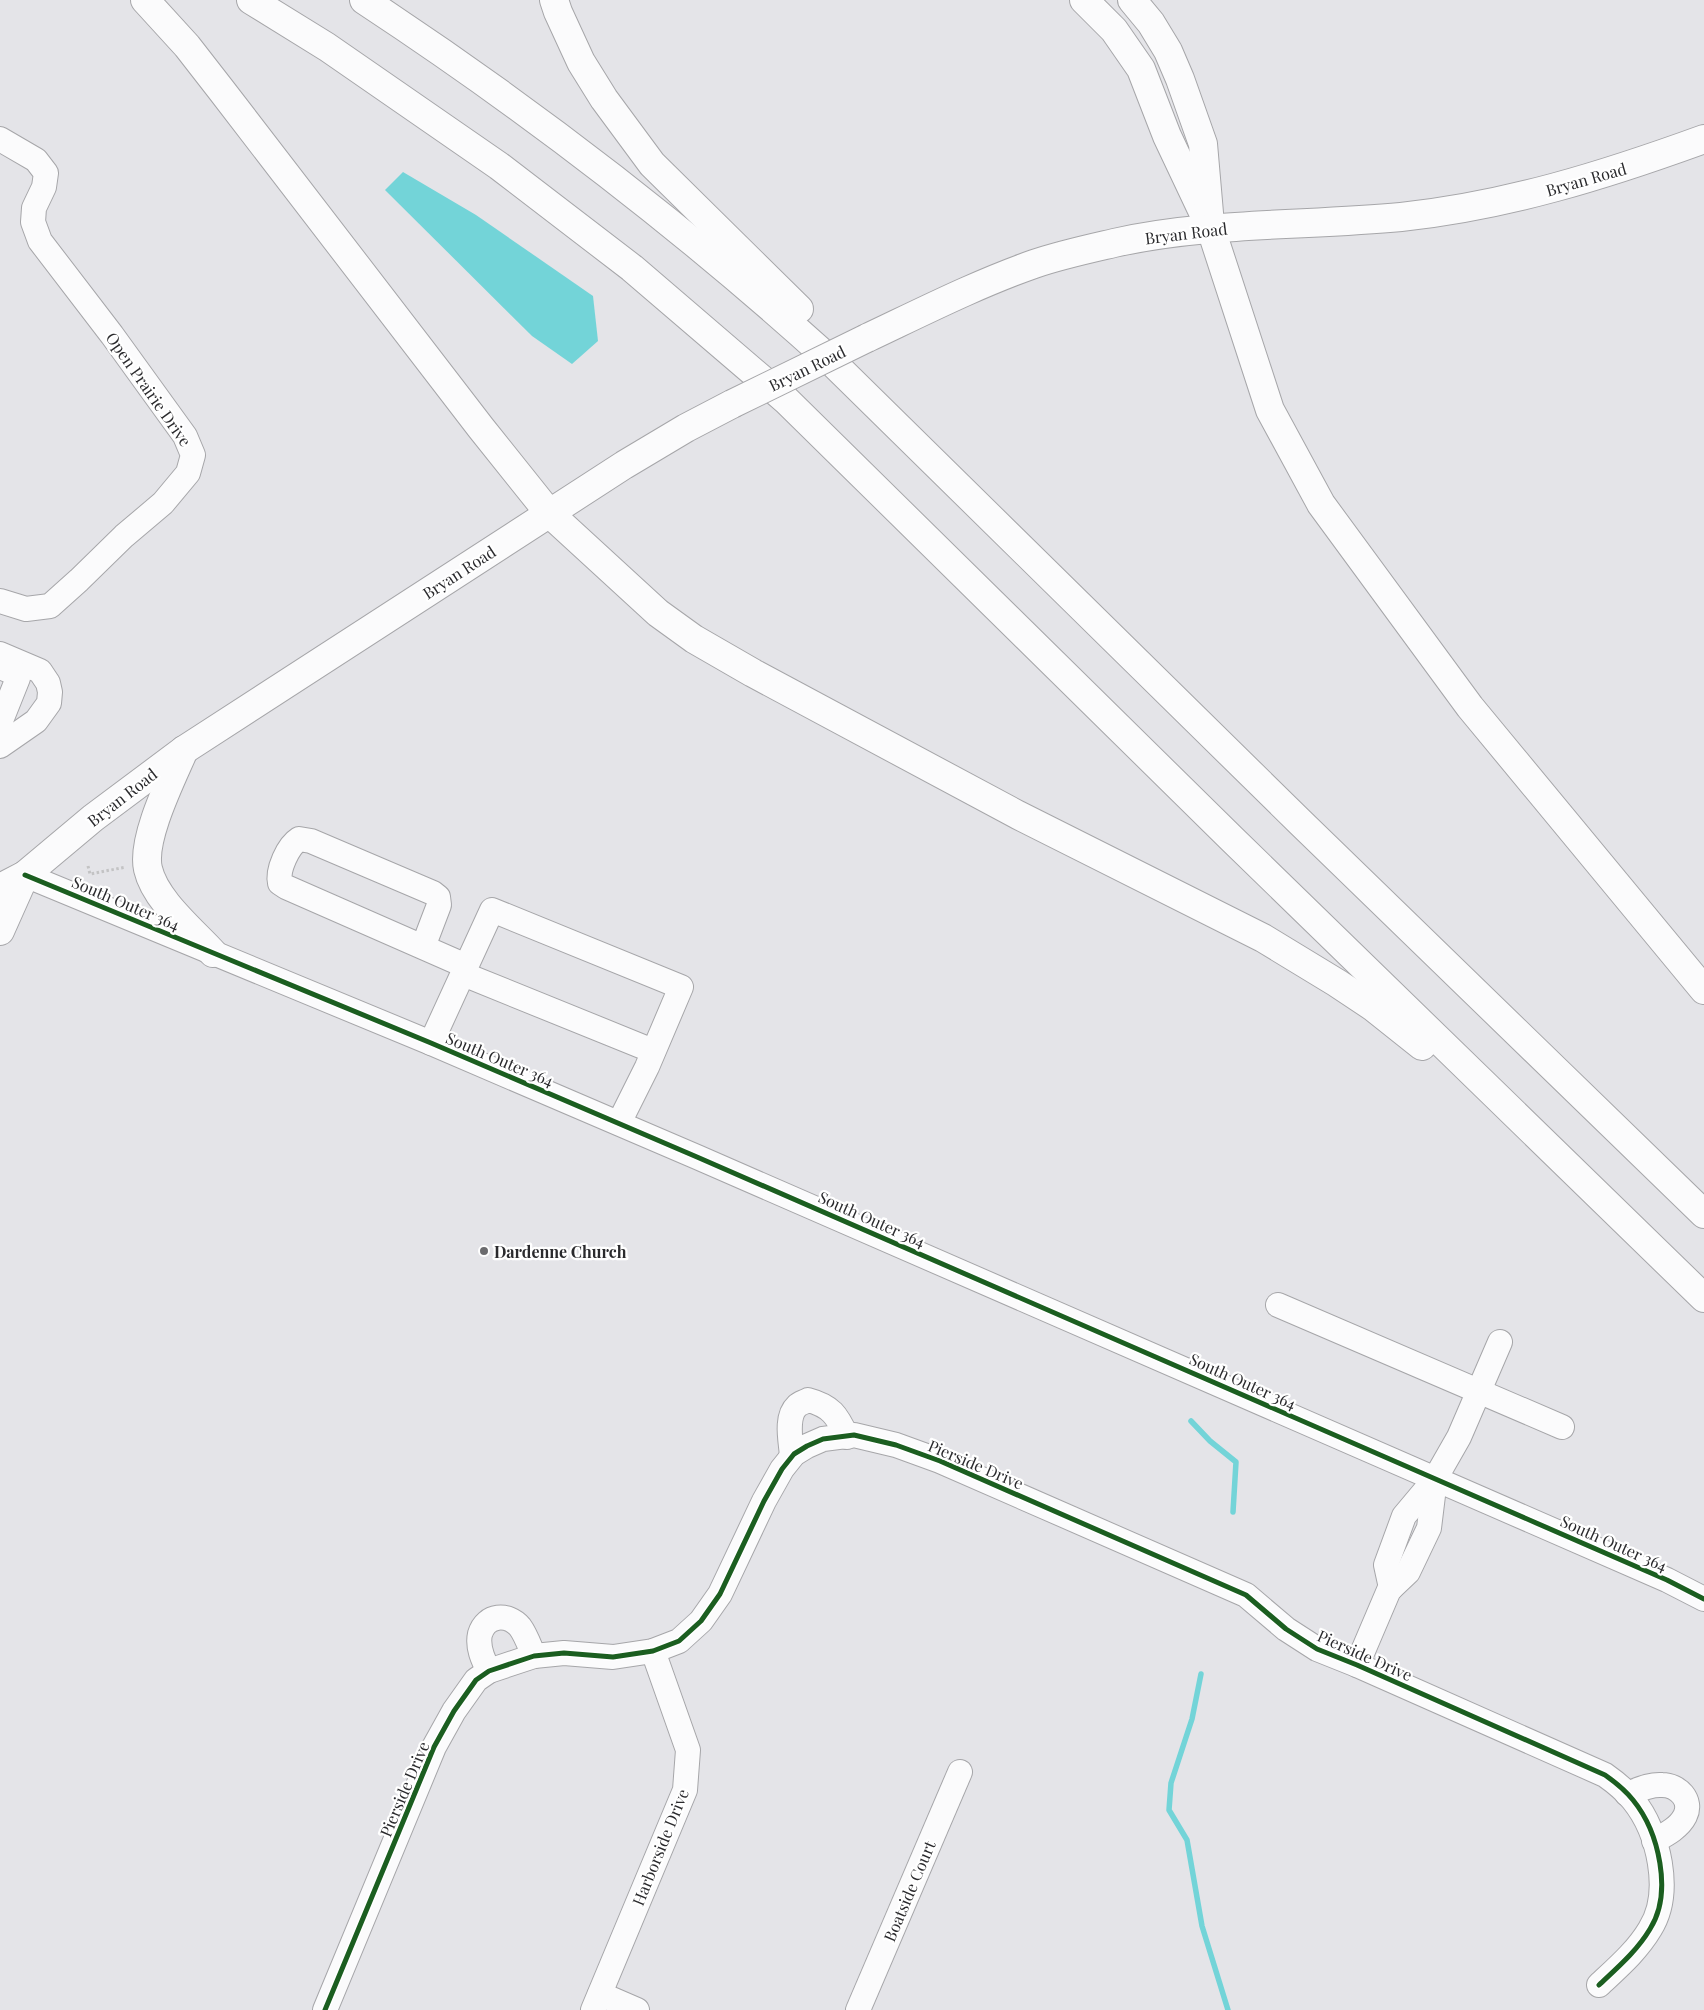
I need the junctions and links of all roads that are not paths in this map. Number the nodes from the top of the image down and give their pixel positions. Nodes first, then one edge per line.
1 (145, 0) edge
2 (251, 0) edge
3 (364, 0) edge
4 (554, 0) edge
5 (1084, 0) edge
6 (1132, 0) edge
7 (0, 139) edge
8 (1704, 139) edge
9 (1210, 229) junction
10 (906, 433) junction
11 (549, 513) junction
12 (0, 601) edge
13 (0, 654) edge
14 (0, 667) edge
15 (0, 723) edge
16 (0, 746) edge
17 (184, 750) junction
18 (0, 864) edge
19 (25, 875) junction
20 (0, 888) edge
21 (0, 931) edge
22 (423, 947) junction
23 (213, 953) junction
24 (464, 970) junction
25 (1704, 990) edge
26 (431, 1044) junction
27 (653, 1051) junction
28 (1517, 1116) junction
29 (618, 1123) junction
30 (1704, 1214) edge
31 (1704, 1298) edge
32 (1278, 1305) dead end
33 (1500, 1342) dead end
34 (1479, 1391) junction
35 (1562, 1427) dead end
36 (847, 1436) junction
37 (792, 1456) junction
38 (1436, 1479) junction
39 (1704, 1599) edge
40 (653, 1651) junction
41 (534, 1656) junction
42 (1357, 1665) junction
43 (489, 1671) junction
44 (960, 1772) dead end
45 (1627, 1794) junction
46 (1654, 1841) junction
47 (1599, 1985) dead end
48 (596, 2002) edge
49 (325, 2010) edge
50 (637, 2010) edge
51 (858, 2010) edge

1 - 11 main road
2 - 28 main road
3 - 10 main road
4 - 10 main road
5 - 9 main road
6 - 9 main road
7 - 12 street, Open Prairie Drive
8 - 9 main road, Bryan Road
9 - 11 main road, Bryan Road, bridge
9 - 25 main road
10 - 30 main road
11 - 17 main road, Bryan Road
11 - 28 main road
13 - 16 street
14 - 15 street
17 - 19 main road, Bryan Road
17 - 23 main road
18 - 19 main road
19 - 20 main road
19 - 21 main road
19 - 23 street, South Outer 364
22 - 22 street
22 - 24 street
23 - 26 street, South Outer 364
24 - 26 street
24 - 27 street
24 - 27 street
26 - 29 street, South Outer 364
27 - 29 street
28 - 31 main road
29 - 38 street, South Outer 364
32 - 34 street
33 - 34 street, Pierside Drive
34 - 35 street
34 - 38 street, Pierside Drive
36 - 37 street, Pierside Drive
36 - 37 street
36 - 42 street, Pierside Drive
37 - 40 street, Pierside Drive
38 - 39 street, South Outer 364
38 - 42 street, Pierside Drive
40 - 41 street, Pierside Drive
40 - 48 street, Harborside Drive
41 - 43 street, Pierside Drive
41 - 43 street
42 - 45 street, Pierside Drive
43 - 49 street, Pierside Drive
44 - 51 street, Boatside Court
45 - 46 street, Pierside Drive
45 - 46 street
46 - 47 street, Pierside Drive
48 - 50 street

